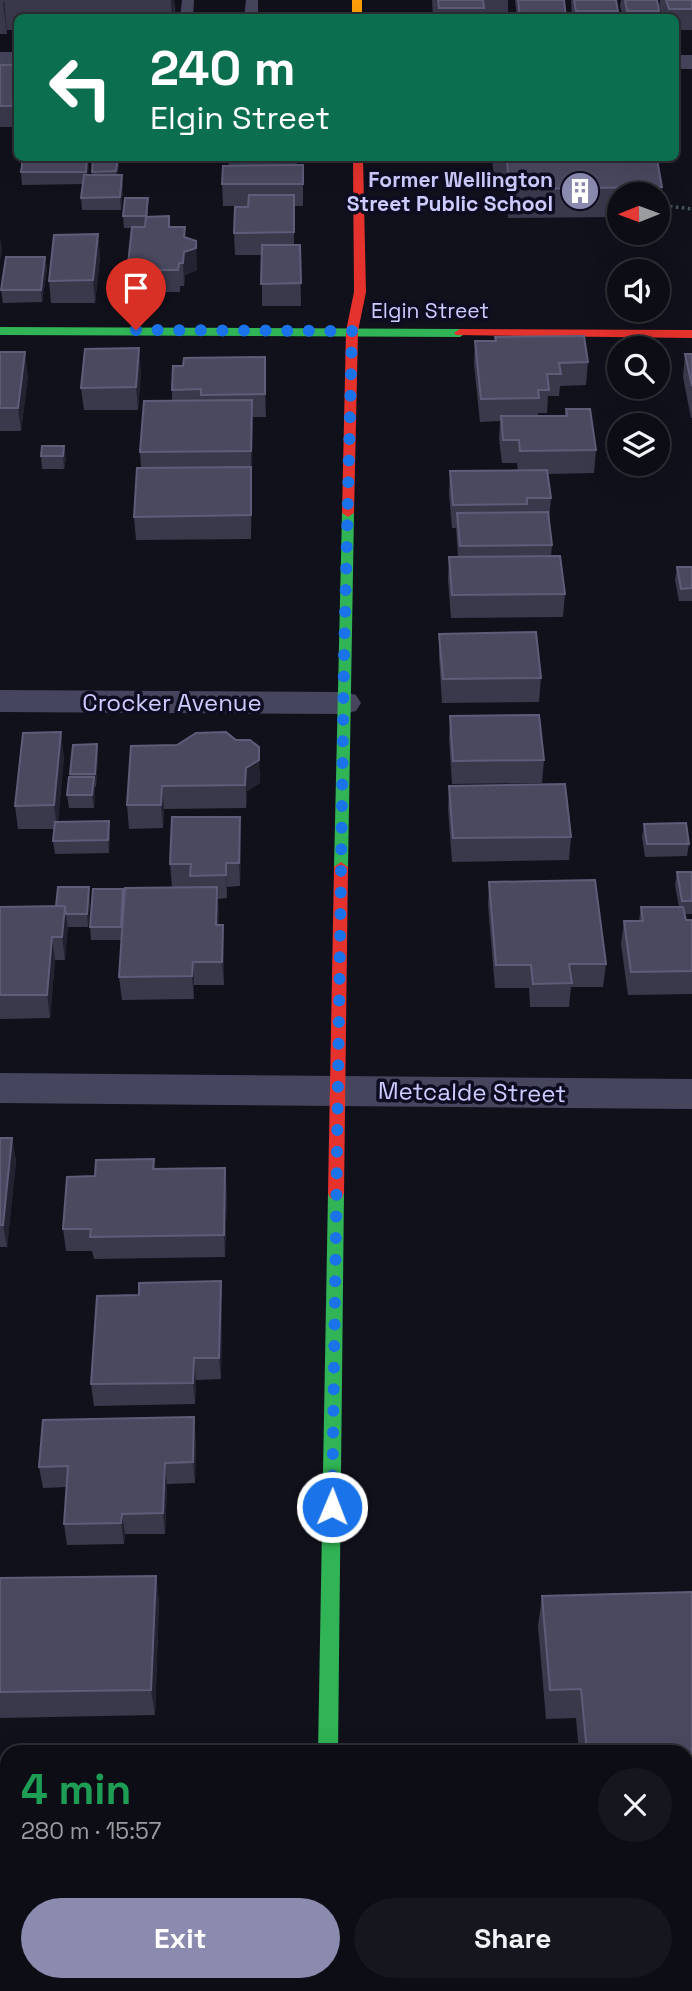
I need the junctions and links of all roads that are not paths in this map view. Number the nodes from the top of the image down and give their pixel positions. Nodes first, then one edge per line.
1 (358, 161) edge
2 (0, 331) edge
3 (352, 331) junction
4 (692, 334) edge
5 (0, 701) edge
6 (344, 703) junction
7 (0, 1088) edge
8 (338, 1090) junction
9 (692, 1094) edge
10 (328, 1745) edge

1 - 3 street
2 - 3 street, Elgin Street
3 - 4 street, Elgin Street
3 - 6 street
5 - 6 street, Crocker Avenue
6 - 8 street
7 - 8 street, Metcalde Street
8 - 9 street, Metcalde Street
8 - 10 street

